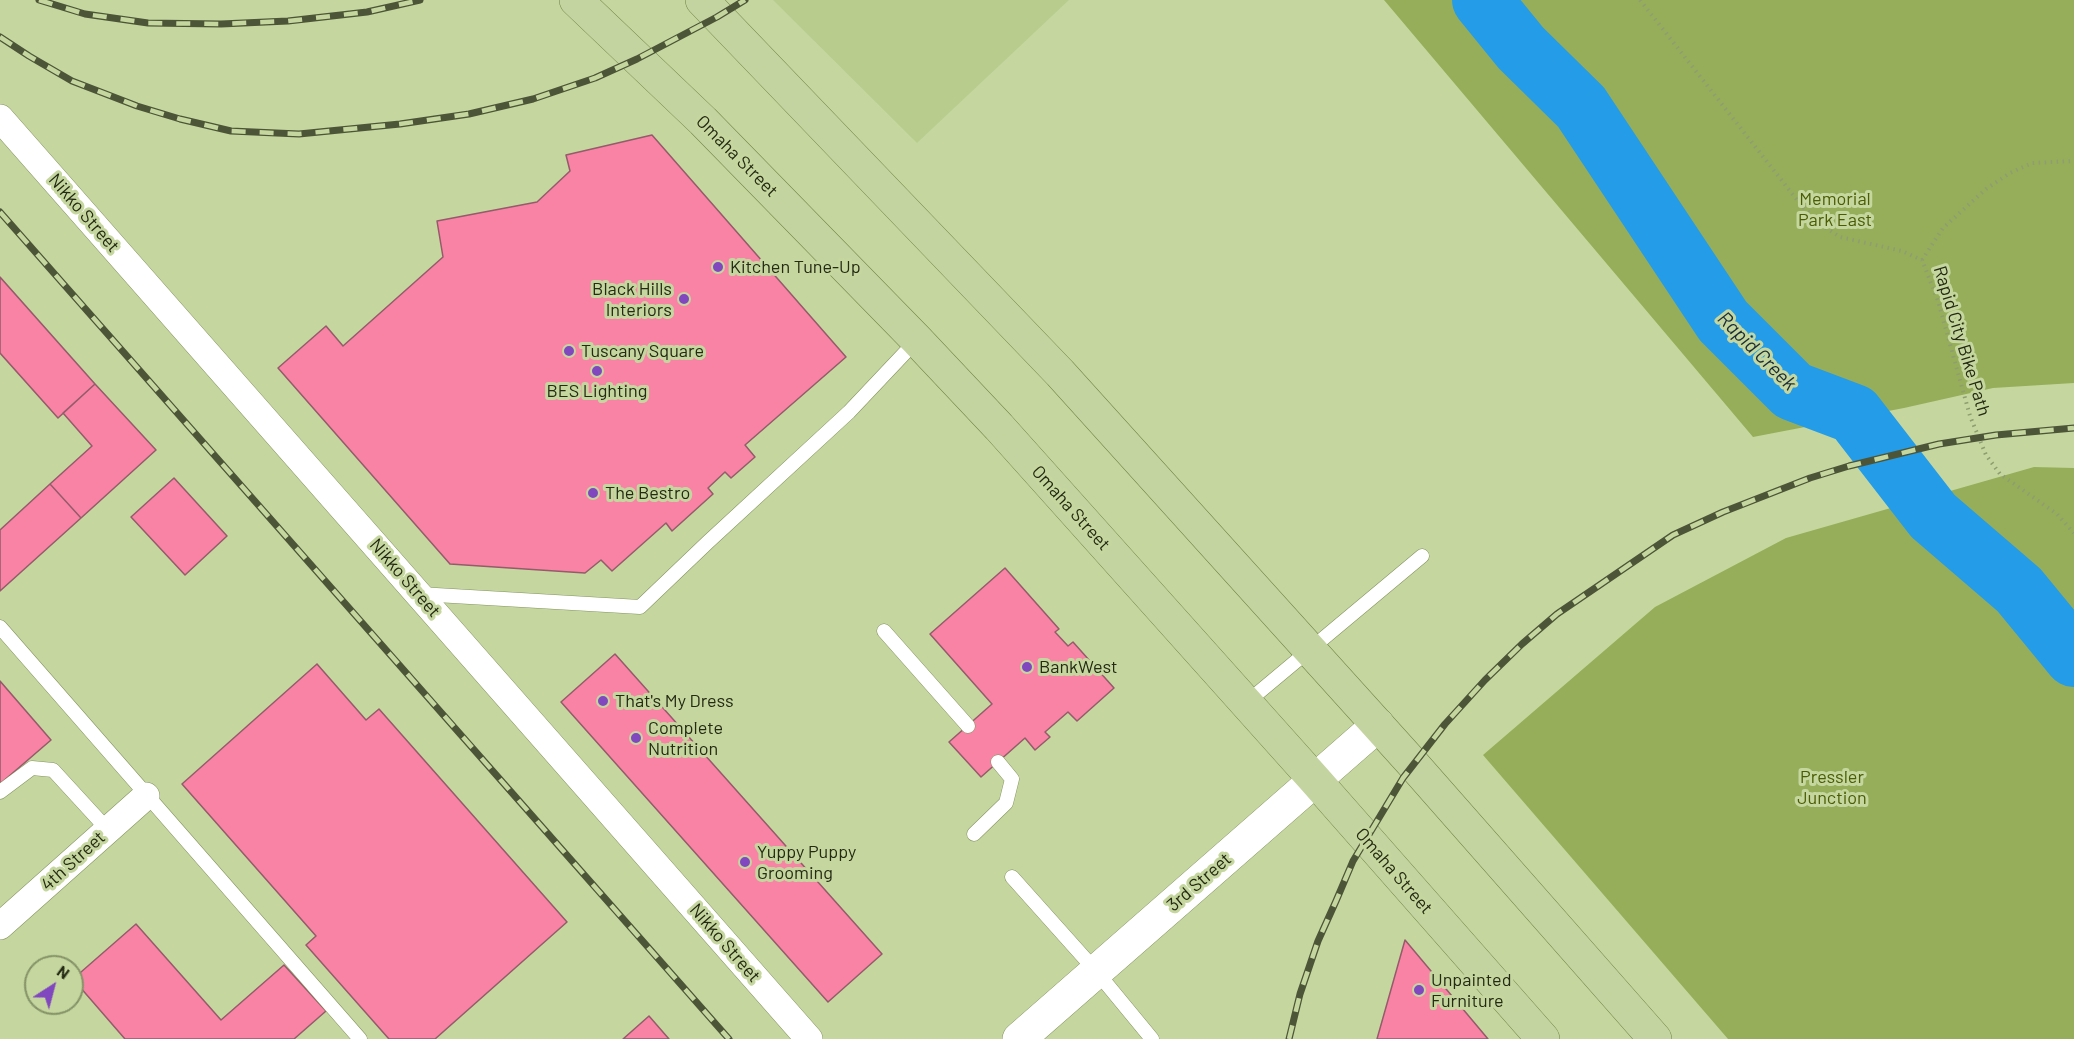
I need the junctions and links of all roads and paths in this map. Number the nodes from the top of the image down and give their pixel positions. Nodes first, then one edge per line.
1 (576, 0) edge
2 (702, 0) edge
3 (1640, 0) edge
4 (0, 118) edge
5 (2074, 161) edge
6 (1922, 260) junction
7 (917, 340) junction
8 (2074, 533) edge
9 (1422, 556) dead end
10 (419, 594) junction
11 (0, 627) edge
12 (884, 631) dead end
13 (1310, 650) junction
14 (1246, 704) junction
15 (1378, 725) junction
16 (968, 726) dead end
17 (998, 762) dead end
18 (1315, 780) junction
19 (0, 792) edge
20 (146, 796) junction
21 (108, 830) junction
22 (974, 834) dead end
23 (1012, 877) dead end
24 (1, 923) edge
25 (1096, 971) junction
26 (360, 1039) edge
27 (809, 1039) edge
28 (1019, 1039) edge
29 (1152, 1039) edge
30 (1543, 1039) edge
31 (1655, 1039) edge

1 - 7 main road, Omaha Street
2 - 13 main road
3 - 6 path, Rapid City Bike Path
4 - 10 street, Nikko Street
5 - 6 path
6 - 8 path, Rapid City Bike Path
7 - 10 lane
7 - 14 main road, Omaha Street
9 - 13 lane
10 - 27 street, Nikko Street
11 - 20 lane
12 - 16 lane
13 - 14 lane
13 - 15 main road
14 - 18 main road, Omaha Street
15 - 18 street, 3rd Street
15 - 31 main road
17 - 22 lane
18 - 25 street, 3rd Street
18 - 30 main road, Omaha Street
19 - 21 lane
20 - 21 street, 4th Street
20 - 26 lane
21 - 24 street, 4th Street
23 - 25 lane
25 - 28 street, 3rd Street
25 - 29 lane

